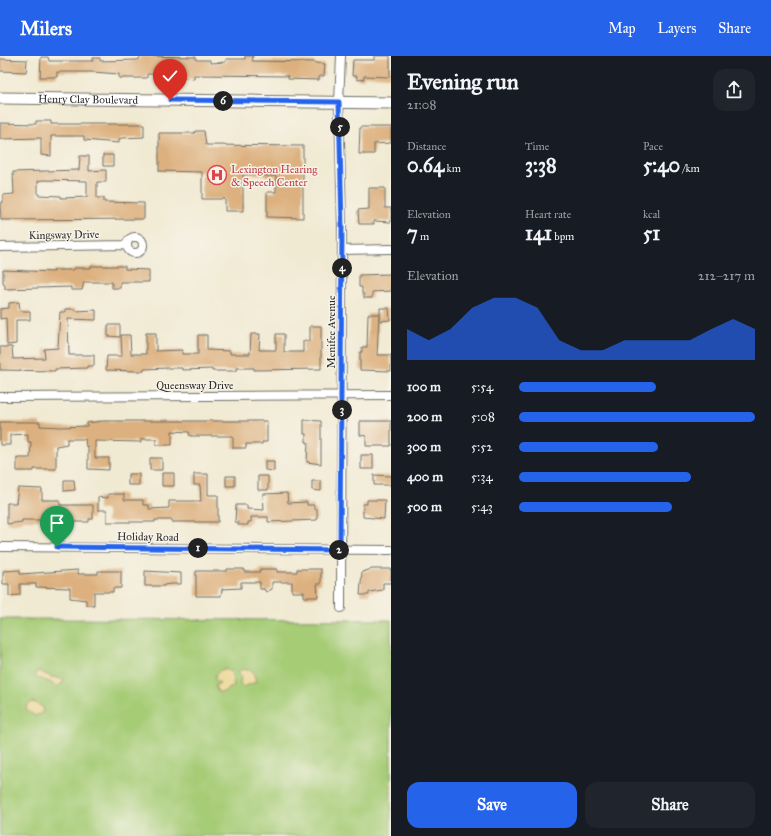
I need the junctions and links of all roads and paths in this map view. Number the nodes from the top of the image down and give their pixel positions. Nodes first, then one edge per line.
1 (340, 56) edge
2 (0, 98) edge
3 (339, 102) junction
4 (391, 103) edge
5 (127, 245) dead end
6 (0, 247) edge
7 (391, 249) edge
8 (342, 250) junction
9 (342, 395) junction
10 (391, 395) edge
11 (0, 397) edge
12 (0, 547) edge
13 (340, 550) junction
14 (391, 550) edge
15 (341, 608) dead end

1 - 3 street, Menifee Avenue
2 - 3 street, Henry Clay Boulevard
3 - 4 street, Henry Clay Boulevard
3 - 8 street, Menifee Avenue
5 - 6 street, Kingsway Drive
7 - 8 street
8 - 9 street, Menifee Avenue
9 - 10 street, Queensway Drive
9 - 11 street, Queensway Drive
9 - 13 street, Menifee Avenue
12 - 13 street, Holiday Road
13 - 14 street, Holiday Road
13 - 15 street, Menifee Avenue

